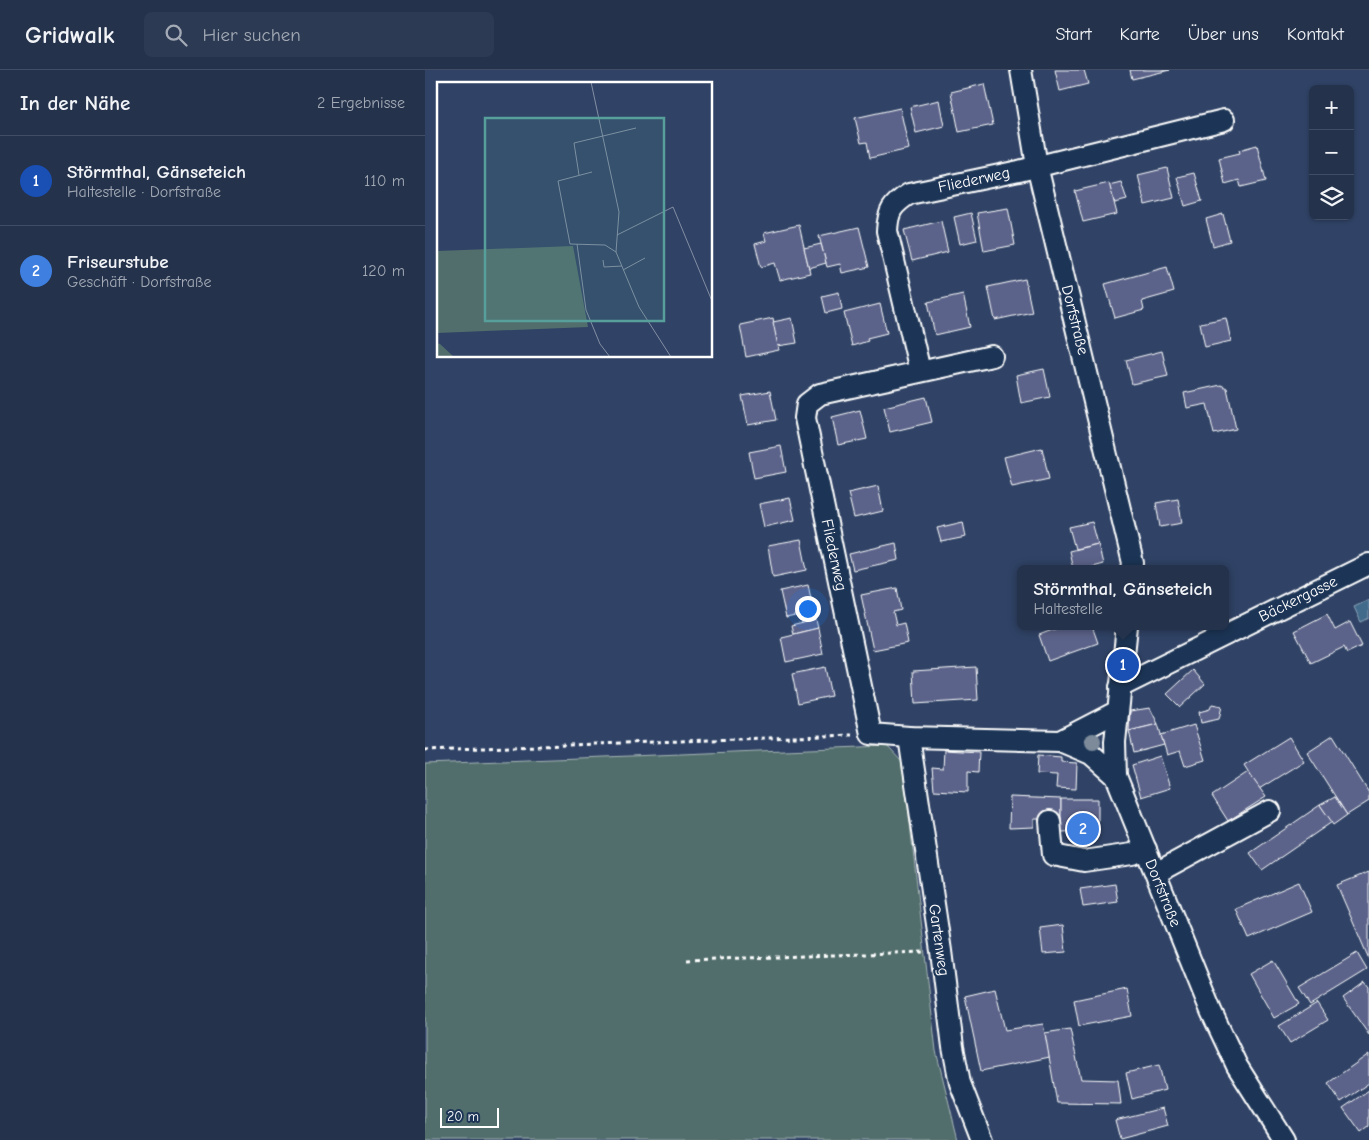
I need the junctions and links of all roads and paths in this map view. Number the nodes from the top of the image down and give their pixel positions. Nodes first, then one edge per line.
1 (1021, 70) edge
2 (1224, 120) dead end
3 (1037, 166) junction
4 (992, 356) dead end
5 (920, 371) junction
6 (1369, 564) edge
7 (1133, 565) edge
8 (1127, 630) edge
9 (1121, 687) junction
10 (1118, 711) junction
11 (871, 734) junction
12 (909, 737) junction
13 (1060, 741) junction
14 (425, 750) edge
15 (1116, 776) junction
16 (1270, 812) dead end
17 (1050, 821) dead end
18 (1146, 849) junction
19 (1156, 873) junction
20 (941, 951) junction
21 (687, 960) dead end
22 (981, 1140) edge
23 (1284, 1140) edge

1 - 3 street, Dorfstraße
2 - 3 street, Fliederweg
3 - 5 street, Fliederweg
3 - 7 street, Dorfstraße
4 - 5 street, Fliederweg
5 - 11 street, Fliederweg
6 - 9 street, Bäckergasse
8 - 9 street, Dorfstraße
9 - 10 street, Dorfstraße
10 - 13 street
10 - 15 street, Dorfstraße
11 - 12 street
11 - 14 path
12 - 13 street
12 - 20 street, Gartenweg
13 - 15 street
15 - 18 street, Dorfstraße
16 - 19 street
17 - 18 street
18 - 19 street, Dorfstraße
19 - 23 street, Dorfstraße
20 - 21 path
20 - 22 street, Gartenweg

